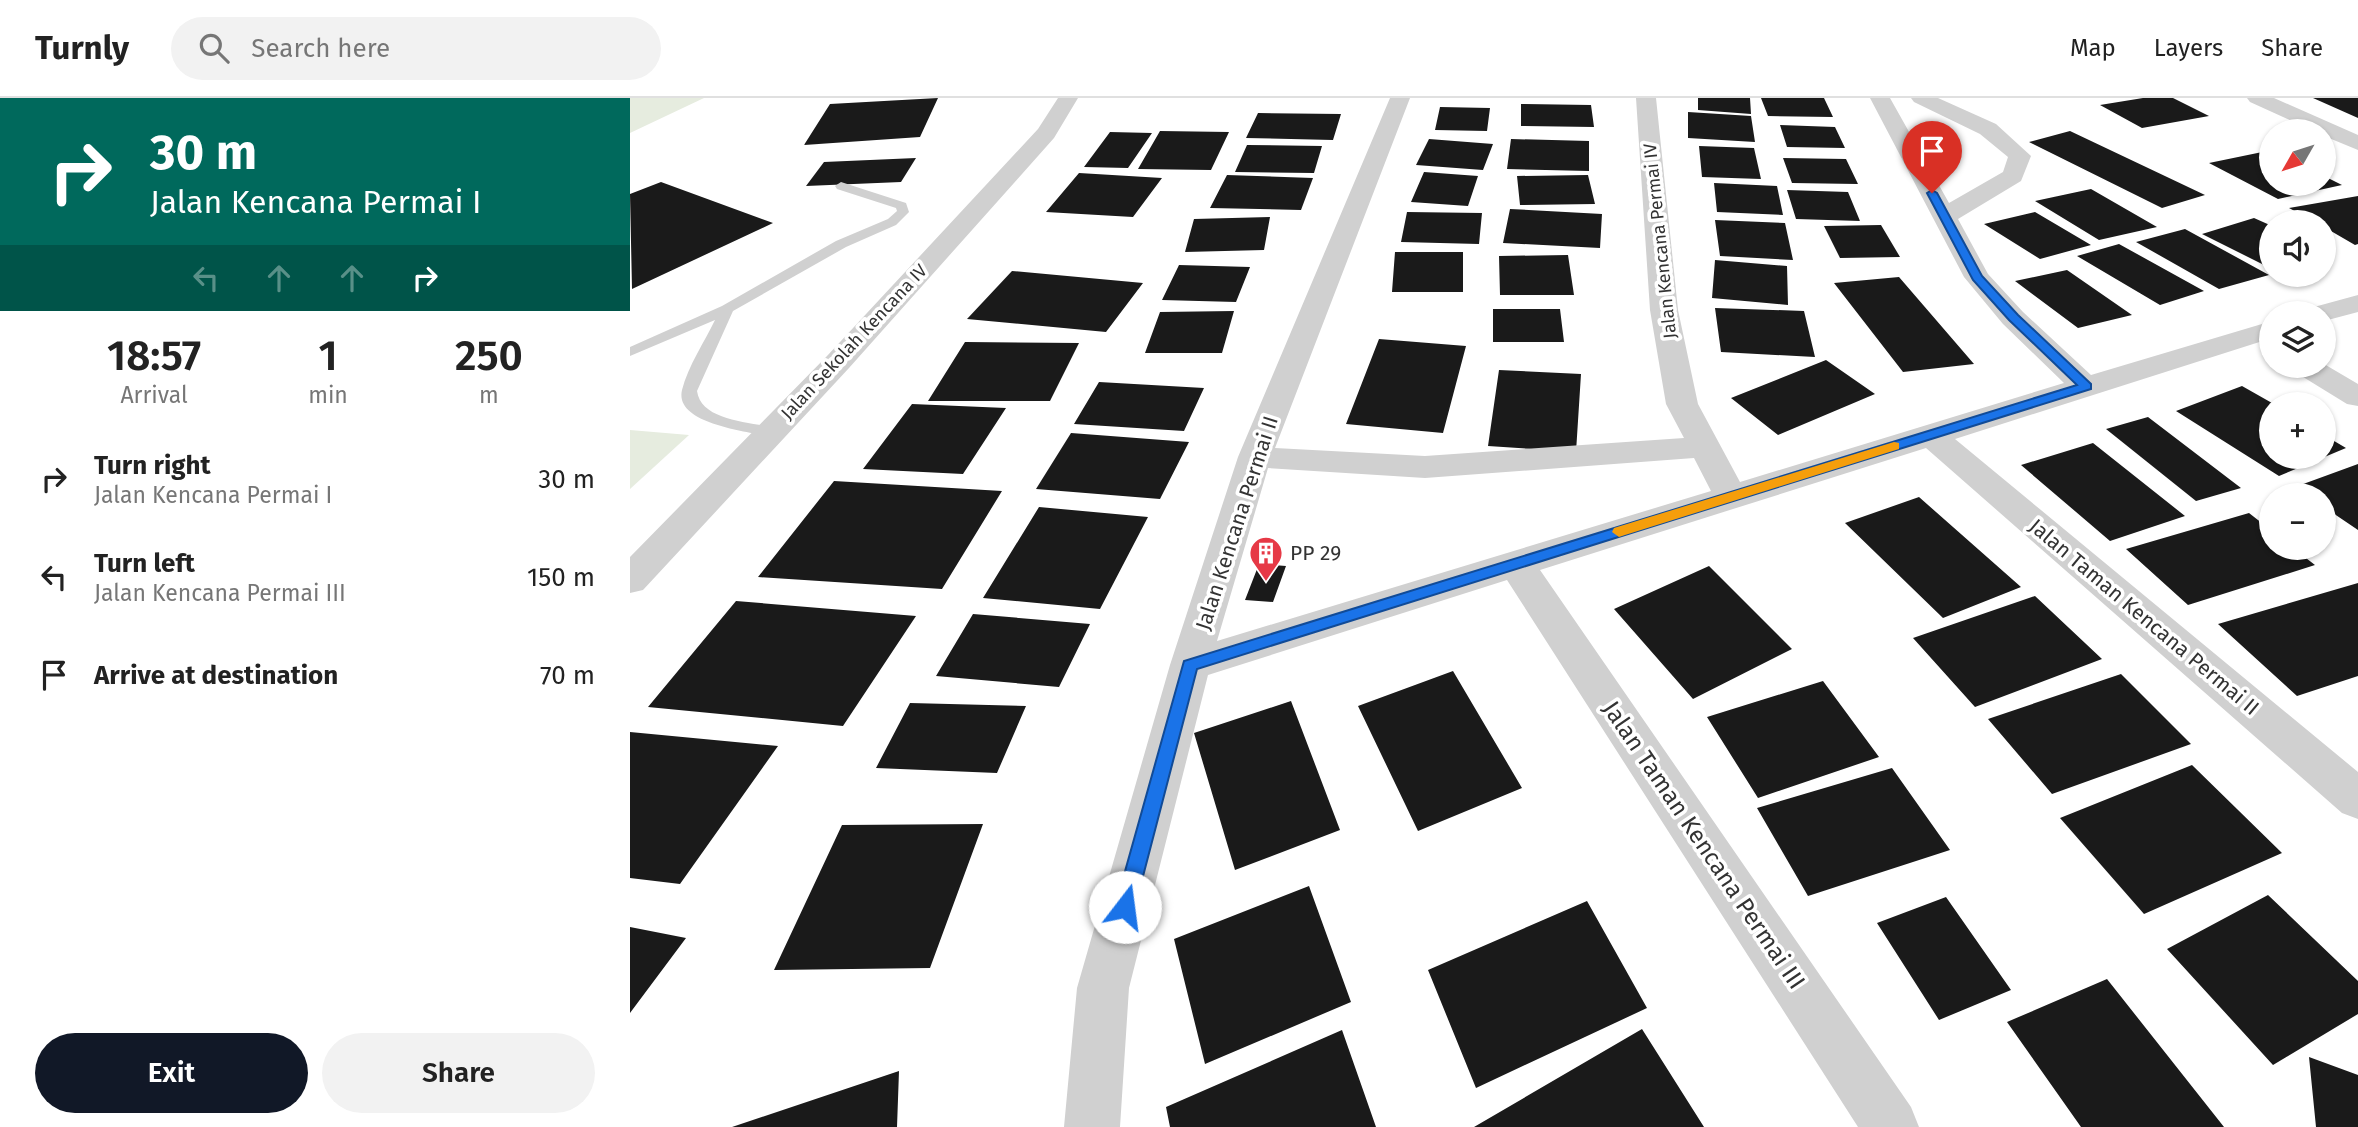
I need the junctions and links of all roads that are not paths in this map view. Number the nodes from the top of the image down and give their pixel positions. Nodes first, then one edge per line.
1 (1068, 98) edge
2 (1400, 98) edge
3 (1646, 98) edge
4 (1880, 98) edge
5 (1921, 98) edge
6 (2258, 98) edge
7 (2358, 143) edge
8 (841, 186) dead end
9 (1945, 216) junction
10 (2358, 303) edge
11 (726, 309) junction
12 (2336, 309) edge
13 (2259, 338) edge
14 (630, 352) edge
15 (2326, 378) edge
16 (2086, 387) junction
17 (2358, 397) edge
18 (770, 432) junction
19 (1931, 435) junction
20 (1702, 447) junction
21 (1255, 457) junction
22 (1731, 497) junction
23 (1516, 564) junction
24 (630, 580) edge
25 (1190, 665) junction
26 (2358, 799) edge
27 (1092, 1127) edge
28 (1891, 1127) edge

1 - 18 street, Jalan Sekolah Kencana IV
2 - 21 street, Jalan Kencana Permai II
3 - 20 street, Jalan Kencana Permai IV
4 - 9 street
5 - 9 street
6 - 7 street
8 - 11 lane
9 - 16 street
10 - 12 street
11 - 14 lane
11 - 18 lane
13 - 16 street
15 - 17 street
16 - 19 street
18 - 24 street, Jalan Sekolah Kencana IV
19 - 22 street
19 - 26 street, Jalan Taman Kencana Permai II
20 - 21 street
20 - 22 street, Jalan Kencana Permai IV
21 - 25 street, Jalan Kencana Permai II
22 - 23 street
23 - 25 street
23 - 28 street, Jalan Taman Kencana Permai III
25 - 27 street, Jalan Kencana Permai II

